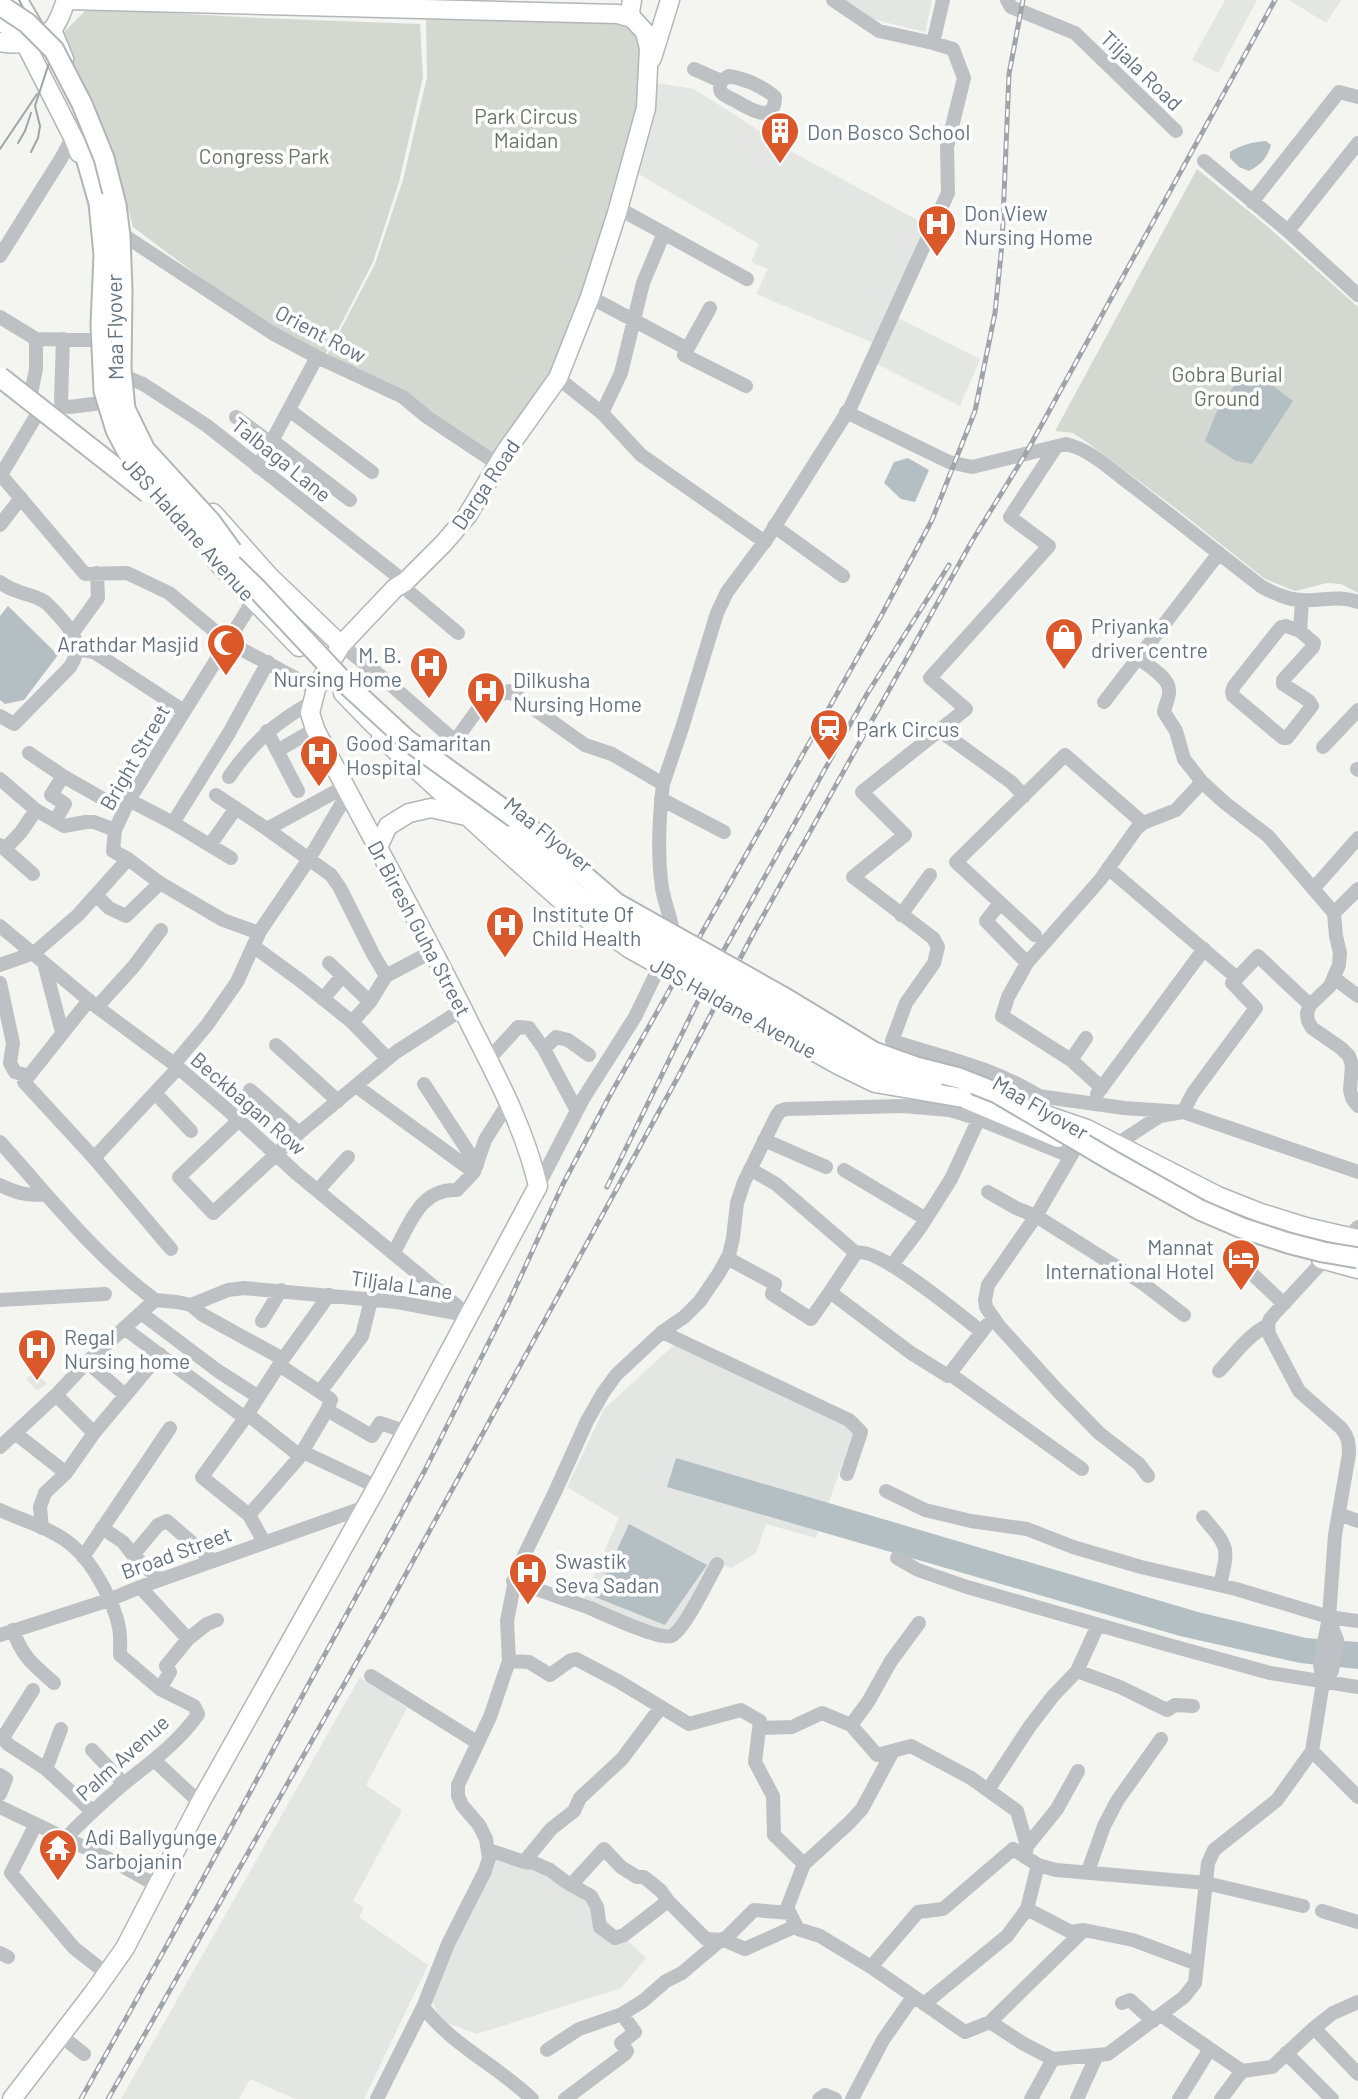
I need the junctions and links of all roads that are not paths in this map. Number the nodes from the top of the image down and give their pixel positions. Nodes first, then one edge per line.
1 (9, 0) edge
2 (17, 0) edge
3 (67, 0) edge
4 (833, 0) edge
5 (943, 0) edge
6 (1007, 0) edge
7 (0, 5) edge
8 (666, 7) edge
9 (634, 14) edge
10 (0, 19) edge
11 (39, 37) junction
12 (0, 43) edge
13 (933, 43) junction
14 (649, 68) junction
15 (694, 69) dead end
16 (721, 80) dead end
17 (1358, 97) edge
18 (1176, 131) dead end
19 (1358, 143) edge
20 (78, 144) junction
21 (1204, 161) dead end
22 (1252, 202) junction
23 (618, 208) junction
24 (1288, 231) junction
25 (664, 233) junction
26 (125, 236) junction
27 (0, 256) edge
28 (747, 279) dead end
29 (1358, 295) edge
30 (590, 297) junction
31 (710, 308) dead end
32 (0, 317) edge
33 (634, 321) junction
34 (36, 339) junction
35 (63, 339) junction
36 (95, 340) junction
37 (682, 346) dead end
38 (317, 357) junction
39 (128, 378) junction
40 (558, 378) junction
41 (0, 379) edge
42 (746, 386) dead end
43 (102, 403) junction
44 (34, 407) junction
45 (289, 410) junction
46 (846, 412) junction
47 (602, 413) junction
48 (236, 417) dead end
49 (146, 434) junction
50 (272, 442) junction
51 (1056, 447) junction
52 (117, 448) junction
53 (499, 465) junction
54 (258, 467) junction
55 (372, 471) dead end
56 (0, 474) edge
57 (21, 498) junction
58 (350, 500) dead end
59 (183, 519) junction
60 (0, 525) edge
61 (774, 526) junction
62 (765, 542) junction
63 (1219, 553) junction
64 (238, 560) junction
65 (97, 573) junction
66 (843, 576) dead end
67 (0, 582) edge
68 (403, 583) junction
69 (251, 598) junction
70 (1302, 600) junction
71 (1358, 602) edge
72 (1300, 631) junction
73 (458, 633) dead end
74 (72, 634) junction
75 (228, 642) junction
76 (341, 645) junction
77 (76, 649) junction
78 (1138, 658) junction
79 (268, 662) junction
80 (318, 688) junction
81 (1104, 702) dead end
82 (1358, 710) edge
83 (184, 711) junction
84 (0, 716) edge
85 (375, 726) junction
86 (315, 729) junction
87 (939, 730) junction
88 (267, 731) junction
89 (1323, 747) dead end
90 (277, 751) junction
91 (29, 753) dead end
92 (63, 776) junction
93 (229, 777) dead end
94 (0, 779) edge
95 (1202, 782) junction
96 (663, 784) junction
97 (347, 789) junction
98 (298, 790) dead end
99 (216, 795) dead end
100 (1024, 796) junction
101 (661, 800) junction
102 (127, 805) junction
103 (236, 808) junction
104 (36, 810) junction
105 (469, 818) junction
106 (55, 821) junction
107 (173, 822) junction
108 (1143, 823) junction
109 (267, 829) junction
110 (115, 830) junction
111 (724, 832) dead end
112 (1358, 838) edge
113 (506, 840) junction
114 (210, 845) junction
115 (3, 847) edge
116 (378, 847) junction
117 (128, 859) junction
118 (231, 859) dead end
119 (309, 859) junction
120 (1108, 868) junction
121 (33, 874) dead end
122 (930, 875) dead end
123 (160, 883) junction
124 (1314, 888) junction
125 (1358, 889) edge
126 (97, 895) junction
127 (1000, 903) junction
128 (1334, 913) junction
129 (901, 915) junction
130 (0, 926) edge
131 (161, 930) dead end
132 (1035, 934) dead end
133 (256, 940) junction
134 (1204, 949) junction
135 (433, 951) junction
136 (39, 958) junction
137 (328, 963) dead end
138 (1027, 963) junction
139 (0, 965) edge
140 (342, 975) junction
141 (386, 976) junction
142 (1237, 978) junction
143 (1334, 978) junction
144 (0, 983) edge
145 (1358, 996) edge
146 (323, 999) junction
147 (370, 1002) junction
148 (93, 1004) junction
149 (1311, 1005) junction
150 (463, 1009) junction
151 (352, 1022) junction
152 (62, 1032) junction
153 (1086, 1038) dead end
154 (276, 1045) dead end
155 (544, 1049) junction
156 (589, 1055) dead end
157 (388, 1059) junction
158 (488, 1060) junction
159 (1071, 1060) junction
160 (176, 1066) junction
161 (24, 1082) junction
162 (425, 1084) dead end
163 (356, 1086) junction
164 (1102, 1088) junction
165 (250, 1090) dead end
166 (984, 1091) junction
167 (964, 1092) junction
168 (156, 1093) junction
169 (1039, 1096) junction
170 (338, 1101) junction
171 (509, 1102) junction
172 (1091, 1104) junction
173 (1358, 1106) edge
174 (577, 1111) junction
175 (1183, 1112) junction
176 (976, 1118) junction
177 (239, 1120) junction
178 (1087, 1129) junction
179 (191, 1131) dead end
180 (299, 1133) junction
181 (764, 1140) junction
182 (0, 1142) edge
183 (1117, 1144) junction
184 (1073, 1152) junction
185 (275, 1155) junction
186 (348, 1157) dead end
187 (94, 1158) junction
188 (1105, 1165) junction
189 (826, 1167) dead end
190 (475, 1168) junction
191 (750, 1169) junction
192 (845, 1170) dead end
193 (1358, 1172) edge
194 (0, 1185) edge
195 (538, 1186) junction
196 (317, 1190) junction
197 (988, 1192) dead end
198 (44, 1194) junction
199 (1036, 1216) junction
200 (926, 1219) junction
201 (1356, 1237) edge
202 (171, 1249) dead end
203 (394, 1252) junction
204 (856, 1252) junction
205 (727, 1258) junction
206 (1358, 1258) edge
207 (1324, 1260) junction
208 (892, 1265) junction
209 (1358, 1269) edge
210 (1249, 1271) dead end
211 (281, 1290) junction
212 (830, 1292) junction
213 (105, 1294) dead end
214 (330, 1295) junction
215 (0, 1300) edge
216 (155, 1300) junction
217 (371, 1300) junction
218 (1284, 1304) junction
219 (191, 1305) junction
220 (141, 1313) junction
221 (468, 1315) junction
222 (1184, 1315) dead end
223 (992, 1317) junction
224 (262, 1321) dead end
225 (1268, 1325) junction
226 (124, 1328) junction
227 (662, 1332) junction
228 (982, 1332) junction
229 (160, 1354) junction
230 (87, 1362) junction
231 (281, 1362) junction
232 (1219, 1371) dead end
233 (950, 1374) junction
234 (320, 1392) junction
235 (56, 1395) junction
236 (125, 1395) junction
237 (257, 1396) junction
238 (327, 1410) junction
239 (246, 1416) junction
240 (170, 1428) dead end
241 (407, 1432) junction
242 (15, 1433) junction
243 (94, 1433) junction
244 (0, 1447) edge
245 (303, 1452) junction
246 (1083, 1469) dead end
247 (66, 1474) junction
248 (847, 1474) dead end
249 (1148, 1476) dead end
250 (377, 1487) junction
251 (886, 1491) dead end
252 (365, 1507) junction
253 (0, 1510) edge
254 (1339, 1514) junction
255 (249, 1515) junction
256 (1203, 1517) dead end
257 (1358, 1521) edge
258 (42, 1528) junction
259 (102, 1528) junction
260 (264, 1542) junction
261 (133, 1555) junction
262 (83, 1557) junction
263 (897, 1558) dead end
264 (213, 1561) junction
265 (717, 1564) dead end
266 (160, 1580) junction
267 (513, 1581) junction
268 (1220, 1586) junction
269 (139, 1587) junction
270 (109, 1600) junction
271 (1329, 1617) junction
272 (217, 1620) dead end
273 (1358, 1620) edge
274 (919, 1623) dead end
275 (1098, 1625) junction
276 (7, 1633) edge
277 (188, 1639) junction
278 (509, 1661) junction
279 (1077, 1671) junction
280 (1325, 1672) junction
281 (371, 1676) dead end
282 (54, 1683) dead end
283 (1358, 1687) edge
284 (160, 1689) junction
285 (33, 1690) dead end
286 (1193, 1706) dead end
287 (661, 1707) junction
288 (850, 1725) junction
289 (759, 1728) junction
290 (61, 1729) dead end
291 (1161, 1740) dead end
292 (478, 1743) junction
293 (92, 1750) dead end
294 (892, 1751) junction
295 (1312, 1751) junction
296 (154, 1760) junction
297 (46, 1769) junction
298 (1078, 1771) dead end
299 (0, 1774) edge
300 (124, 1784) junction
301 (458, 1785) junction
302 (988, 1790) junction
303 (0, 1794) edge
304 (1358, 1797) edge
305 (448, 1800) dead end
306 (200, 1803) junction
307 (0, 1808) edge
308 (92, 1811) junction
309 (36, 1824) junction
310 (66, 1838) junction
311 (489, 1850) junction
312 (1026, 1851) junction
313 (524, 1862) junction
314 (804, 1864) junction
315 (1038, 1865) junction
316 (1088, 1871) junction
317 (6, 1877) edge
318 (1206, 1883) junction
319 (156, 1885) junction
320 (571, 1885) junction
321 (668, 1901) junction
322 (1303, 1906) dead end
323 (1027, 1909) junction
324 (1322, 1912) dead end
325 (793, 1920) junction
326 (1358, 1922) edge
327 (1084, 1930) junction
328 (723, 1940) junction
329 (1197, 1964) junction
330 (871, 1967) junction
331 (106, 1973) junction
332 (919, 2000) junction
333 (1358, 2002) edge
334 (1122, 2003) dead end
335 (423, 2007) junction
336 (622, 2014) junction
337 (1157, 2017) junction
338 (990, 2022) junction
339 (1314, 2028) junction
340 (60, 2035) junction
341 (1210, 2049) junction
342 (547, 2050) dead end
343 (1286, 2053) junction
344 (83, 2054) dead end
345 (1097, 2055) junction
346 (1053, 2059) junction
347 (1242, 2071) junction
348 (1358, 2074) edge
349 (12, 2099) edge
350 (377, 2099) edge
351 (532, 2099) edge
352 (565, 2099) edge
353 (819, 2099) edge
354 (835, 2099) edge
355 (852, 2099) edge
356 (1031, 2099) edge
357 (1077, 2099) edge
358 (1179, 2099) edge
359 (1221, 2099) edge
360 (1332, 2099) edge

1 - 10 main road
2 - 11 highway, Maa Flyover
3 - 9 main road
3 - 11 main road
4 - 13 street
5 - 13 street
6 - 18 street, Tiljala Road
7 - 64 highway, bridge
8 - 9 main road
8 - 14 main road, Darga Road
9 - 14 main road, Darga Road
10 - 11 main road, JBS Haldane Avenue
11 - 12 main road
11 - 20 main road, JBS Haldane Avenue
11 - 26 main road, Maa Flyover
11 - 64 highway, Maa Flyover, bridge
13 - 46 street
14 - 23 main road, Darga Road
15 - 16 street
17 - 22 street
19 - 24 street
20 - 27 street
20 - 36 main road, JBS Haldane Avenue
20 - 59 highway, Maa Flyover, bridge
21 - 22 street
22 - 24 street
23 - 25 street
23 - 30 main road, Darga Road
24 - 29 street
25 - 28 street
25 - 33 street
26 - 38 street, Orient Row
26 - 39 main road, Maa Flyover
30 - 33 street
30 - 40 main road, Darga Road
31 - 42 street
32 - 34 street
33 - 37 street
33 - 47 street
34 - 35 street
34 - 44 street
35 - 36 street
35 - 43 street
36 - 43 main road, JBS Haldane Avenue
38 - 45 street
38 - 53 street, Orient Row
39 - 49 main road, Maa Flyover
39 - 54 street, Talbaga Lane
40 - 47 street
40 - 53 main road, Darga Road
41 - 44 main road
41 - 59 highway, bridge
43 - 52 main road, JBS Haldane Avenue
44 - 52 main road
44 - 56 street
45 - 50 street
45 - 55 street
46 - 51 street
46 - 61 street
47 - 62 street
48 - 50 street
49 - 52 main road
49 - 76 main road, Maa Flyover
50 - 54 street
50 - 58 street
51 - 63 street
51 - 87 street
52 - 69 main road, JBS Haldane Avenue
53 - 68 main road, Darga Road
54 - 68 street, Talbaga Lane
56 - 57 street
57 - 60 street
57 - 65 street
59 - 206 highway, Maa Flyover, bridge
61 - 62 street
61 - 66 street
62 - 96 street
63 - 70 street
63 - 78 street
64 - 201 highway, Maa Flyover
65 - 74 street
65 - 75 street
67 - 74 street
68 - 73 street, Talbaga Lane
68 - 76 main road, Darga Road
69 - 75 street, Bright Street
69 - 80 main road, JBS Haldane Avenue
70 - 71 street
70 - 72 street
72 - 72 street
74 - 77 street
75 - 79 street
75 - 83 street, Bright Street
76 - 80 main road, Darga Road
76 - 96 street
77 - 83 street
77 - 84 street
78 - 81 street
78 - 95 street
79 - 80 street
79 - 107 street
80 - 85 main road, JBS Haldane Avenue
80 - 86 main road, Dr Biresh Guha Street
80 - 88 street
82 - 89 street
83 - 102 street, Bright Street
85 - 105 main road, JBS Haldane Avenue
85 - 113 main road, JBS Haldane Avenue
86 - 90 street
86 - 97 main road, Dr Biresh Guha Street
87 - 100 street
87 - 129 street
88 - 90 street
88 - 93 street
90 - 98 street
91 - 92 street
92 - 102 street
92 - 106 street
94 - 104 street
95 - 108 street
95 - 124 street
96 - 101 street
97 - 109 street
97 - 116 main road, Dr Biresh Guha Street
97 - 119 street
99 - 103 street
100 - 108 street
100 - 127 street
101 - 111 street
101 - 174 street
102 - 107 street
102 - 110 street, Bright Street
103 - 109 street
103 - 114 street
104 - 106 street
104 - 115 street
105 - 113 main road, JBS Haldane Avenue
105 - 116 main road
106 - 110 street
107 - 114 street
108 - 120 street
109 - 119 street
110 - 117 street, Bright Street
112 - 124 street
113 - 167 main road, bridge
114 - 118 street
115 - 121 street
116 - 135 main road, Dr Biresh Guha Street
117 - 123 street
117 - 126 street
119 - 133 street
119 - 141 street
120 - 134 street
120 - 138 street
122 - 129 street
123 - 126 street
123 - 133 street
124 - 128 street
125 - 128 street
126 - 136 street
127 - 132 street
127 - 138 street
128 - 143 street
129 - 169 street
130 - 136 street, Beckbagan Row
131 - 148 street
133 - 146 street
133 - 160 street
134 - 142 street
134 - 164 street
135 - 141 street
135 - 150 main road, Dr Biresh Guha Street
136 - 139 street
136 - 148 street, Beckbagan Row
136 - 152 street
137 - 140 street
138 - 159 street
140 - 146 street
140 - 147 street
141 - 147 street
142 - 149 street
142 - 175 street
143 - 145 street
143 - 149 street
144 - 161 street
146 - 151 street
147 - 151 street
148 - 152 street
148 - 160 street, Beckbagan Row
149 - 173 street
150 - 157 street
150 - 158 main road, Dr Biresh Guha Street
151 - 157 street
152 - 161 street
153 - 159 street
154 - 170 street
155 - 156 street
155 - 158 street
155 - 174 street
157 - 163 street
158 - 171 main road, Dr Biresh Guha Street
159 - 164 street
160 - 168 street
160 - 177 street, Beckbagan Row
161 - 187 street
162 - 190 street
163 - 170 street
163 - 190 street
164 - 172 street
165 - 180 street
166 - 167 main road
166 - 169 street
166 - 178 main road
167 - 184 main road
168 - 179 street
168 - 187 street
169 - 172 street
170 - 180 street
171 - 190 street
171 - 195 main road, Dr Biresh Guha Street
172 - 175 street
174 - 195 street
175 - 183 street
175 - 193 street
176 - 181 street
176 - 184 street
176 - 200 street
177 - 185 street, Beckbagan Row
177 - 185 street
178 - 183 main road
178 - 184 street
180 - 185 street
181 - 189 street
181 - 191 street
182 - 198 street
183 - 188 street
183 - 201 main road
184 - 188 main road
184 - 199 street
185 - 196 street, Beckbagan Row
186 - 196 street
187 - 202 street
188 - 207 main road
190 - 203 street
191 - 204 street
191 - 205 street
192 - 200 street
194 - 198 street
195 - 221 main road
196 - 203 street, Beckbagan Row
197 - 199 street
198 - 216 street
199 - 222 street
199 - 223 street
200 - 208 street
201 - 207 street
203 - 221 street, Beckbagan Row
204 - 208 street
204 - 212 street
205 - 212 street
205 - 227 street
207 - 209 main road
207 - 218 street
208 - 228 street
210 - 218 street
211 - 214 street, Tiljala Lane
211 - 219 street, Tiljala Lane
211 - 224 street
212 - 233 street
213 - 215 street
214 - 217 street, Tiljala Lane
214 - 231 street, Tiljala Lane
216 - 219 street
216 - 220 street
217 - 221 street, Tiljala Lane
217 - 234 street
218 - 225 street
219 - 231 street
220 - 226 street
220 - 237 street
221 - 241 main road
223 - 228 street
223 - 249 street
225 - 232 street
225 - 254 street
226 - 229 street
226 - 230 street
227 - 248 street
227 - 267 street
228 - 233 street
229 - 236 street
229 - 239 street
230 - 235 street
230 - 236 street
231 - 234 street
231 - 237 street, Tiljala Lane
233 - 246 street
234 - 238 street
235 - 242 street
235 - 243 street
236 - 243 street
237 - 239 street, Tiljala Lane
238 - 241 street
238 - 245 street
239 - 245 street
239 - 255 street, Tiljala Lane
240 - 259 street
241 - 250 main road
242 - 244 street
242 - 247 street
243 - 247 street
245 - 250 street
245 - 255 street
247 - 258 street
250 - 252 main road
251 - 268 street
252 - 260 street, Broad Street
252 - 306 main road
253 - 258 street, Palm Avenue
254 - 257 street
254 - 271 street
255 - 260 street
256 - 268 street
258 - 262 street, Palm Avenue
259 - 261 street
259 - 262 street
260 - 264 street, Broad Street
261 - 264 street
261 - 266 street
262 - 270 street, Palm Avenue
263 - 275 street
264 - 266 street, Broad Street
265 - 267 street
266 - 269 street, Broad Street
267 - 278 street
268 - 271 street
269 - 270 street, Broad Street
269 - 277 street
270 - 276 street, Broad Street
270 - 284 street, Palm Avenue
271 - 273 street
271 - 280 street
272 - 277 street
274 - 288 street
275 - 279 street
275 - 280 street
276 - 282 street
277 - 284 street
278 - 287 street
278 - 292 street
279 - 286 street
279 - 302 street
280 - 283 street
280 - 295 street
281 - 292 street
284 - 296 street, Palm Avenue
285 - 297 street
287 - 289 street
287 - 313 street
288 - 289 street
288 - 294 street
289 - 314 street
290 - 297 street
291 - 316 street
292 - 301 street
293 - 300 street
294 - 302 street
294 - 314 street
295 - 304 street
295 - 318 street
296 - 300 street, Palm Avenue
296 - 306 street
297 - 308 street
298 - 312 street
299 - 303 street
300 - 308 street, Palm Avenue
301 - 305 street
301 - 311 street
302 - 312 street
306 - 319 main road
307 - 309 street
308 - 310 street, Palm Avenue
309 - 310 street
309 - 317 street
310 - 319 street
311 - 313 street
311 - 335 street
312 - 315 street
312 - 330 street
313 - 320 street
314 - 325 street
315 - 316 street
315 - 323 street
316 - 318 street
317 - 331 street
318 - 322 street
318 - 329 street
319 - 331 main road
320 - 321 street
320 - 321 street
321 - 328 street
323 - 327 street
323 - 332 street
324 - 326 street
325 - 328 street
325 - 328 street
325 - 330 street
327 - 329 street
327 - 338 street
328 - 336 street
329 - 337 street
330 - 332 street
331 - 340 main road
332 - 338 street
332 - 355 street
333 - 339 street
334 - 337 street
335 - 350 street
335 - 351 street
336 - 342 street
336 - 352 street
337 - 341 street
337 - 345 street
338 - 346 street
339 - 343 street
339 - 348 street
340 - 344 street
340 - 349 main road
341 - 347 street
341 - 358 street
343 - 347 street
343 - 360 street
345 - 346 street
345 - 357 street
346 - 356 street
347 - 359 street
353 - 354 street

